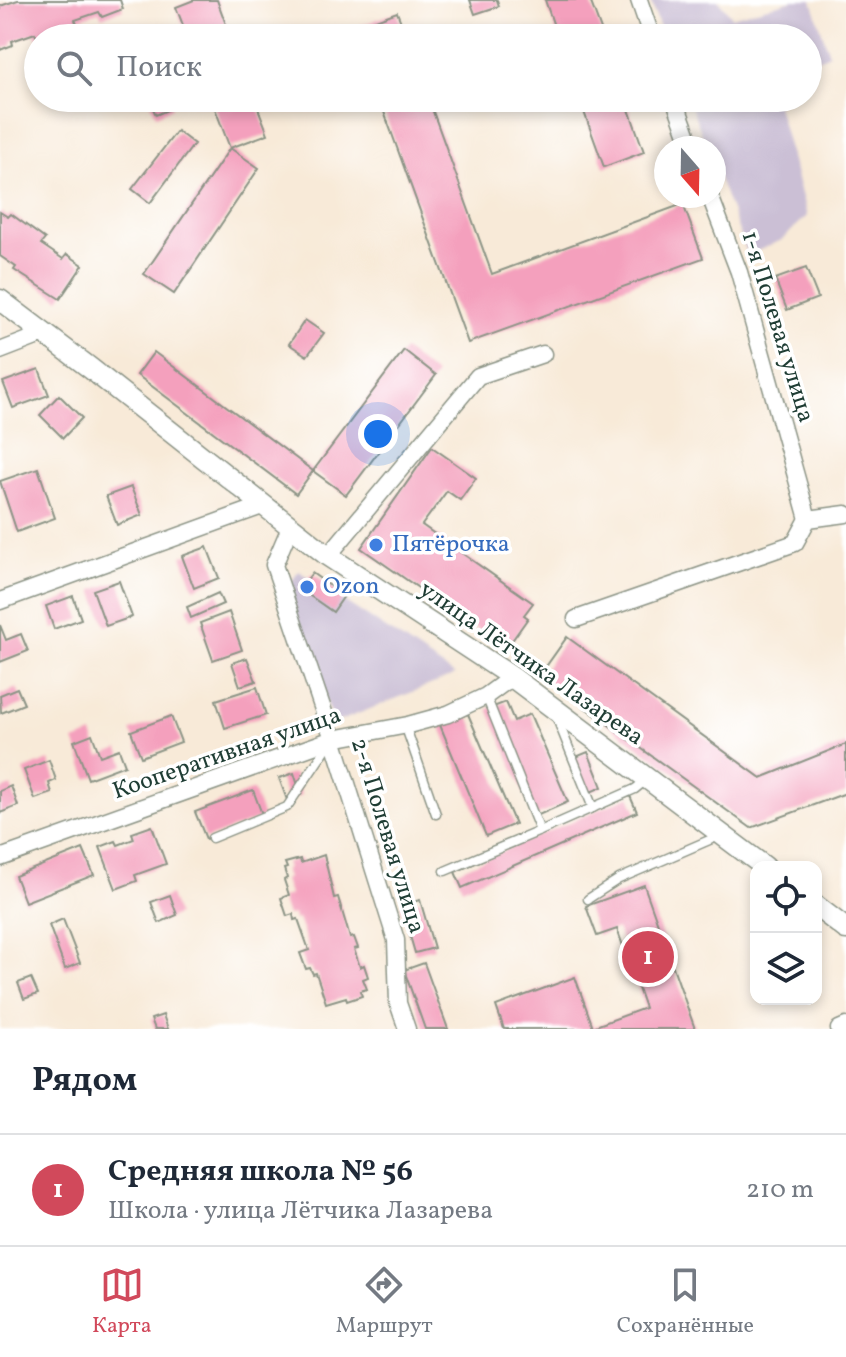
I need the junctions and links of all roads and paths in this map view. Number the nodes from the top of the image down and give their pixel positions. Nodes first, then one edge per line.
1 (639, 0) edge
2 (647, 24) edge
3 (679, 112) edge
4 (688, 136) edge
5 (715, 208) edge
6 (0, 300) edge
7 (44, 334) junction
8 (0, 351) edge
9 (543, 354) dead end
10 (262, 506) junction
11 (846, 514) edge
12 (808, 519) junction
13 (291, 525) junction
14 (328, 556) junction
15 (0, 601) edge
16 (576, 619) dead end
17 (512, 677) junction
18 (486, 696) junction
19 (553, 707) junction
20 (405, 725) junction
21 (333, 739) junction
22 (648, 778) junction
23 (593, 808) junction
24 (436, 814) dead end
25 (540, 831) junction
26 (722, 834) junction
27 (212, 838) dead end
28 (0, 858) edge
29 (757, 861) edge
30 (445, 871) dead end
31 (588, 899) dead end
32 (822, 911) edge
33 (846, 929) edge
34 (846, 1026) edge
35 (407, 1029) edge
36 (839, 1029) edge

1 - 2 street
3 - 4 street
5 - 12 street, 1-я Полевая улица
6 - 7 street, улица Лётчика Лазарева
7 - 8 street
7 - 10 street, улица Лётчика Лазарева
9 - 14 street
10 - 13 street, улица Лётчика Лазарева
10 - 15 street
11 - 12 street
12 - 16 street
13 - 14 street, улица Лётчика Лазарева
13 - 21 street, 2-я Полевая улица
14 - 17 street, улица Лётчика Лазарева
17 - 18 street, Кооперативная улица
17 - 19 street, улица Лётчика Лазарева
18 - 20 street, Кооперативная улица
18 - 25 lane
19 - 22 street, улица Лётчика Лазарева
19 - 23 lane
20 - 21 street, Кооперативная улица
20 - 24 lane
21 - 27 lane
21 - 28 street, Кооперативная улица
21 - 35 street, 2-я Полевая улица
22 - 23 lane
22 - 26 street, улица Лётчика Лазарева
23 - 25 lane
25 - 30 lane
26 - 29 street, улица Лётчика Лазарева
26 - 31 lane
32 - 33 street
34 - 36 street

